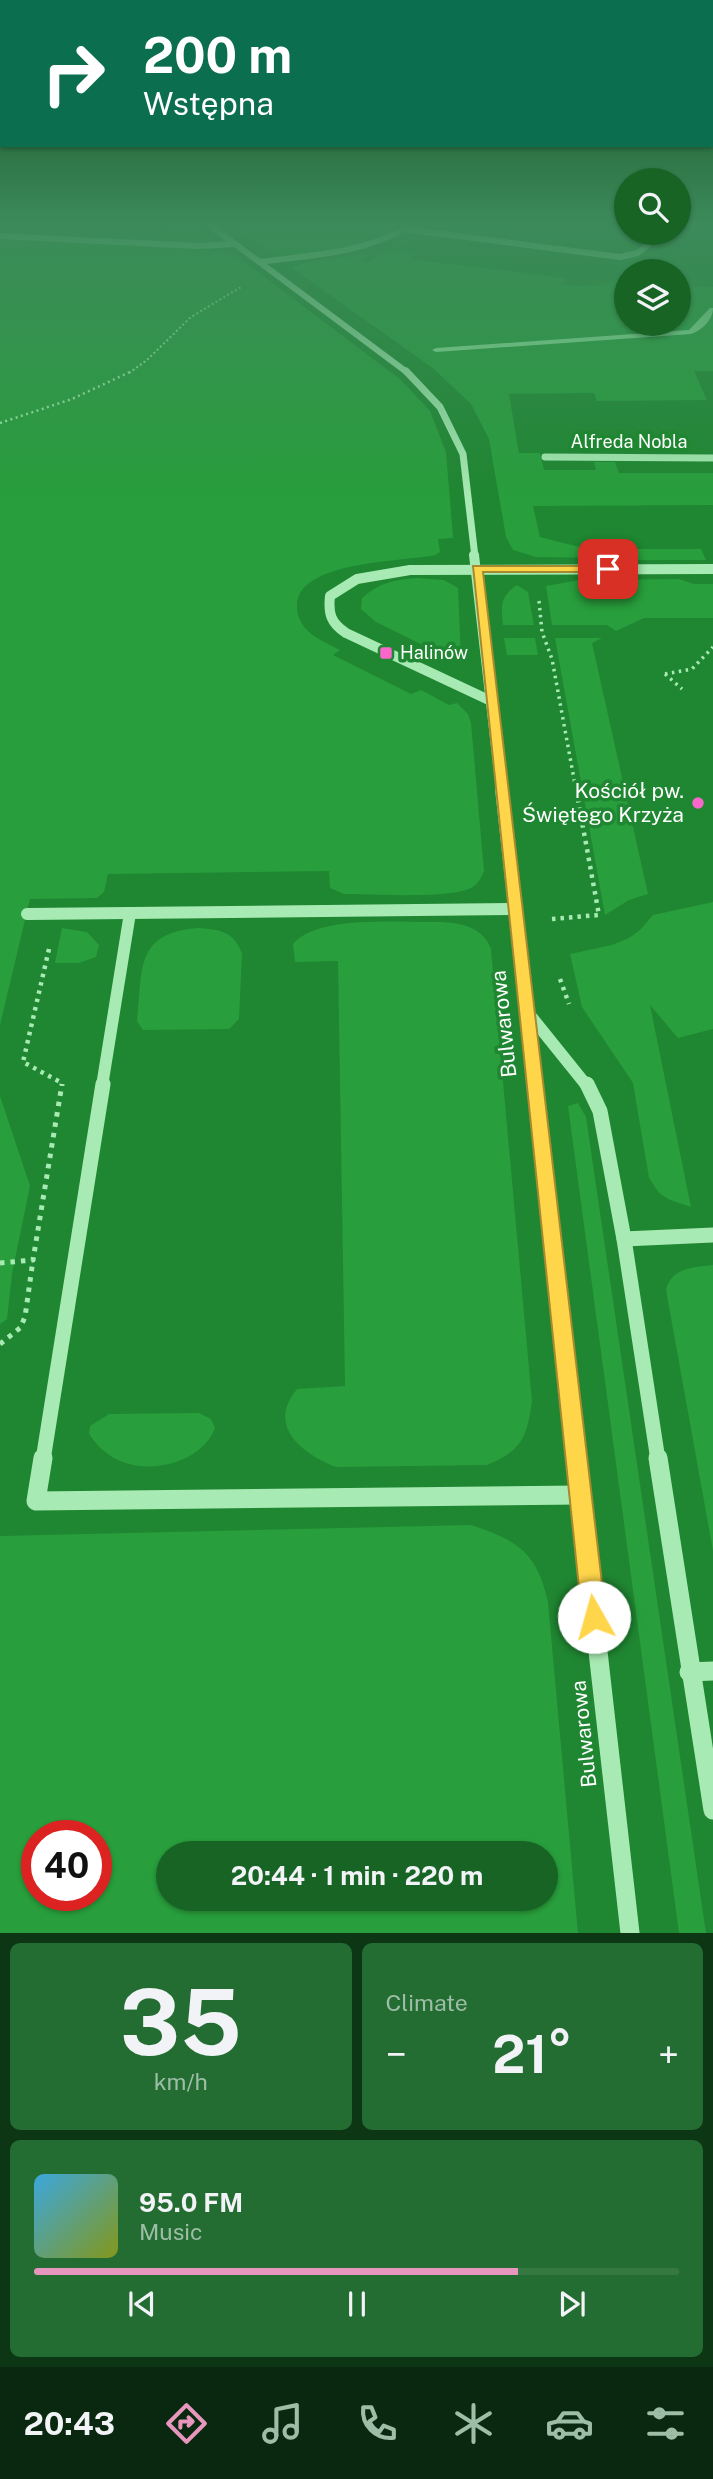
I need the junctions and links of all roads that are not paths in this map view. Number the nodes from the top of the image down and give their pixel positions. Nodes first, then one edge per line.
1 (333, 316) edge
2 (545, 457) dead end
3 (713, 458) edge
4 (477, 569) junction
5 (713, 569) edge
6 (491, 702) junction
7 (513, 909) junction
8 (130, 913) junction
9 (27, 914) dead end
10 (525, 1009) junction
11 (713, 1235) edge
12 (624, 1239) junction
13 (580, 1495) junction
14 (713, 1671) edge
15 (690, 1672) junction
16 (713, 1811) edge
17 (629, 1933) edge

1 - 4 street, Bulwarowa
2 - 3 street, Alfreda Nobla
4 - 5 street
4 - 6 street, Bulwarowa
4 - 6 street
6 - 7 street, Bulwarowa
7 - 8 street
7 - 10 street, Bulwarowa
8 - 9 street
8 - 13 street
10 - 12 street
10 - 13 street, Bulwarowa
11 - 12 street
12 - 15 street
13 - 17 street, Bulwarowa
14 - 15 street
15 - 16 street

